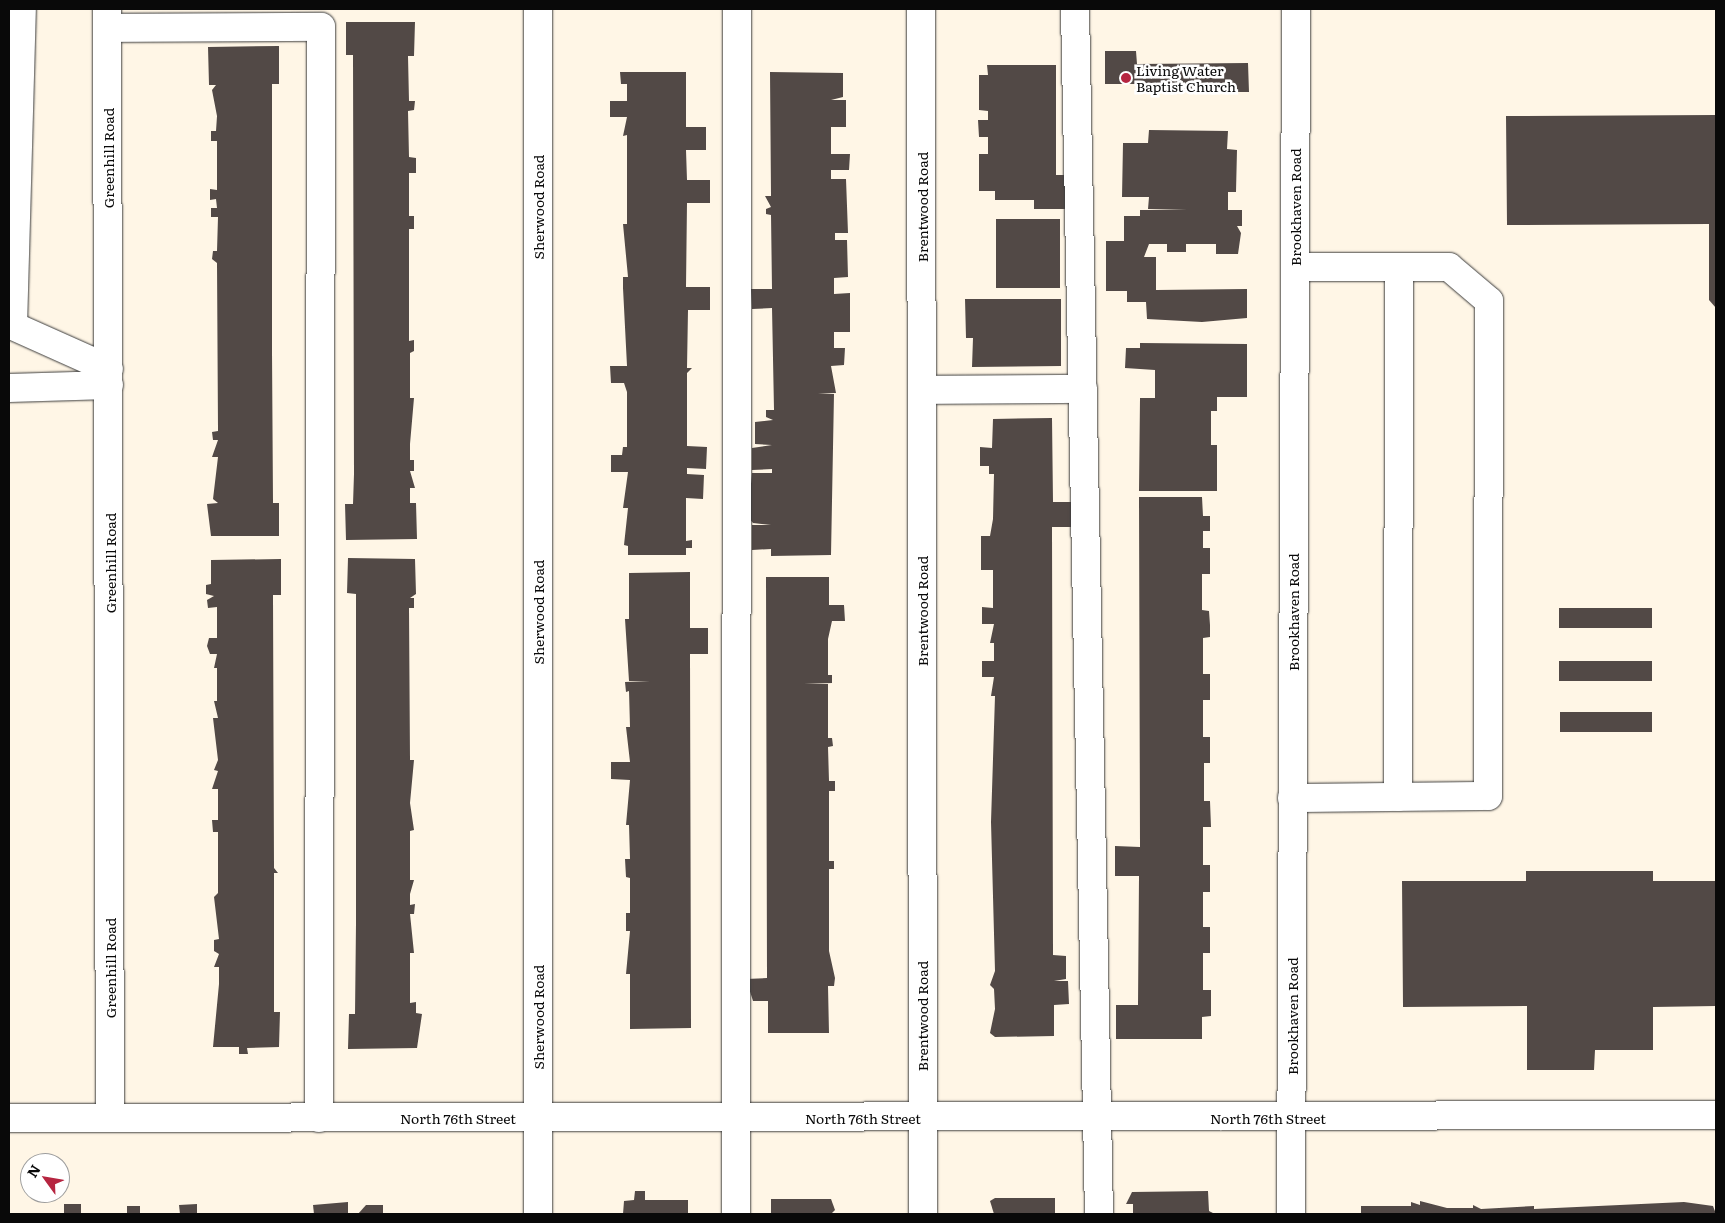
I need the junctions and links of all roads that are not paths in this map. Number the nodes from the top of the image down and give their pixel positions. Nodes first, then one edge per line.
1 (22, 9) edge
2 (538, 9) edge
3 (737, 9) edge
4 (921, 9) edge
5 (1075, 9) edge
6 (1296, 9) edge
7 (107, 19) edge
8 (1399, 267) junction
9 (1295, 268) junction
10 (11, 326) edge
11 (109, 377) junction
12 (9, 388) edge
13 (1084, 389) junction
14 (922, 390) junction
15 (1398, 797) junction
16 (1292, 798) junction
17 (1716, 1114) edge
18 (9, 1118) edge
19 (110, 1118) junction
20 (319, 1118) junction
21 (538, 1118) junction
22 (735, 1118) junction
23 (922, 1118) junction
24 (1100, 1118) junction
25 (1291, 1118) junction
26 (538, 1214) edge
27 (736, 1214) edge
28 (923, 1214) edge
29 (1099, 1214) edge
30 (1291, 1214) edge

1 - 10 street
2 - 21 street, Sherwood Road
3 - 22 street
4 - 14 street, Brentwood Road
5 - 13 street
6 - 9 street, Brookhaven Road
7 - 11 street, Greenhill Road
7 - 20 street
8 - 9 street
8 - 15 street
8 - 15 street
9 - 16 street, Brookhaven Road
10 - 11 street
11 - 12 street
11 - 19 street, Greenhill Road
13 - 14 street
13 - 24 street
14 - 23 street, Brentwood Road
15 - 16 street
16 - 25 street, Brookhaven Road
17 - 25 street, North 76th Street
18 - 19 street, North 76th Street
19 - 20 street, North 76th Street
20 - 21 street, North 76th Street
21 - 22 street, North 76th Street
21 - 26 street, Sherwood Road
22 - 23 street, North 76th Street
22 - 27 street
23 - 24 street, North 76th Street
23 - 28 street, Brentwood Road
24 - 25 street, North 76th Street
24 - 29 street
25 - 30 street, Brookhaven Road

